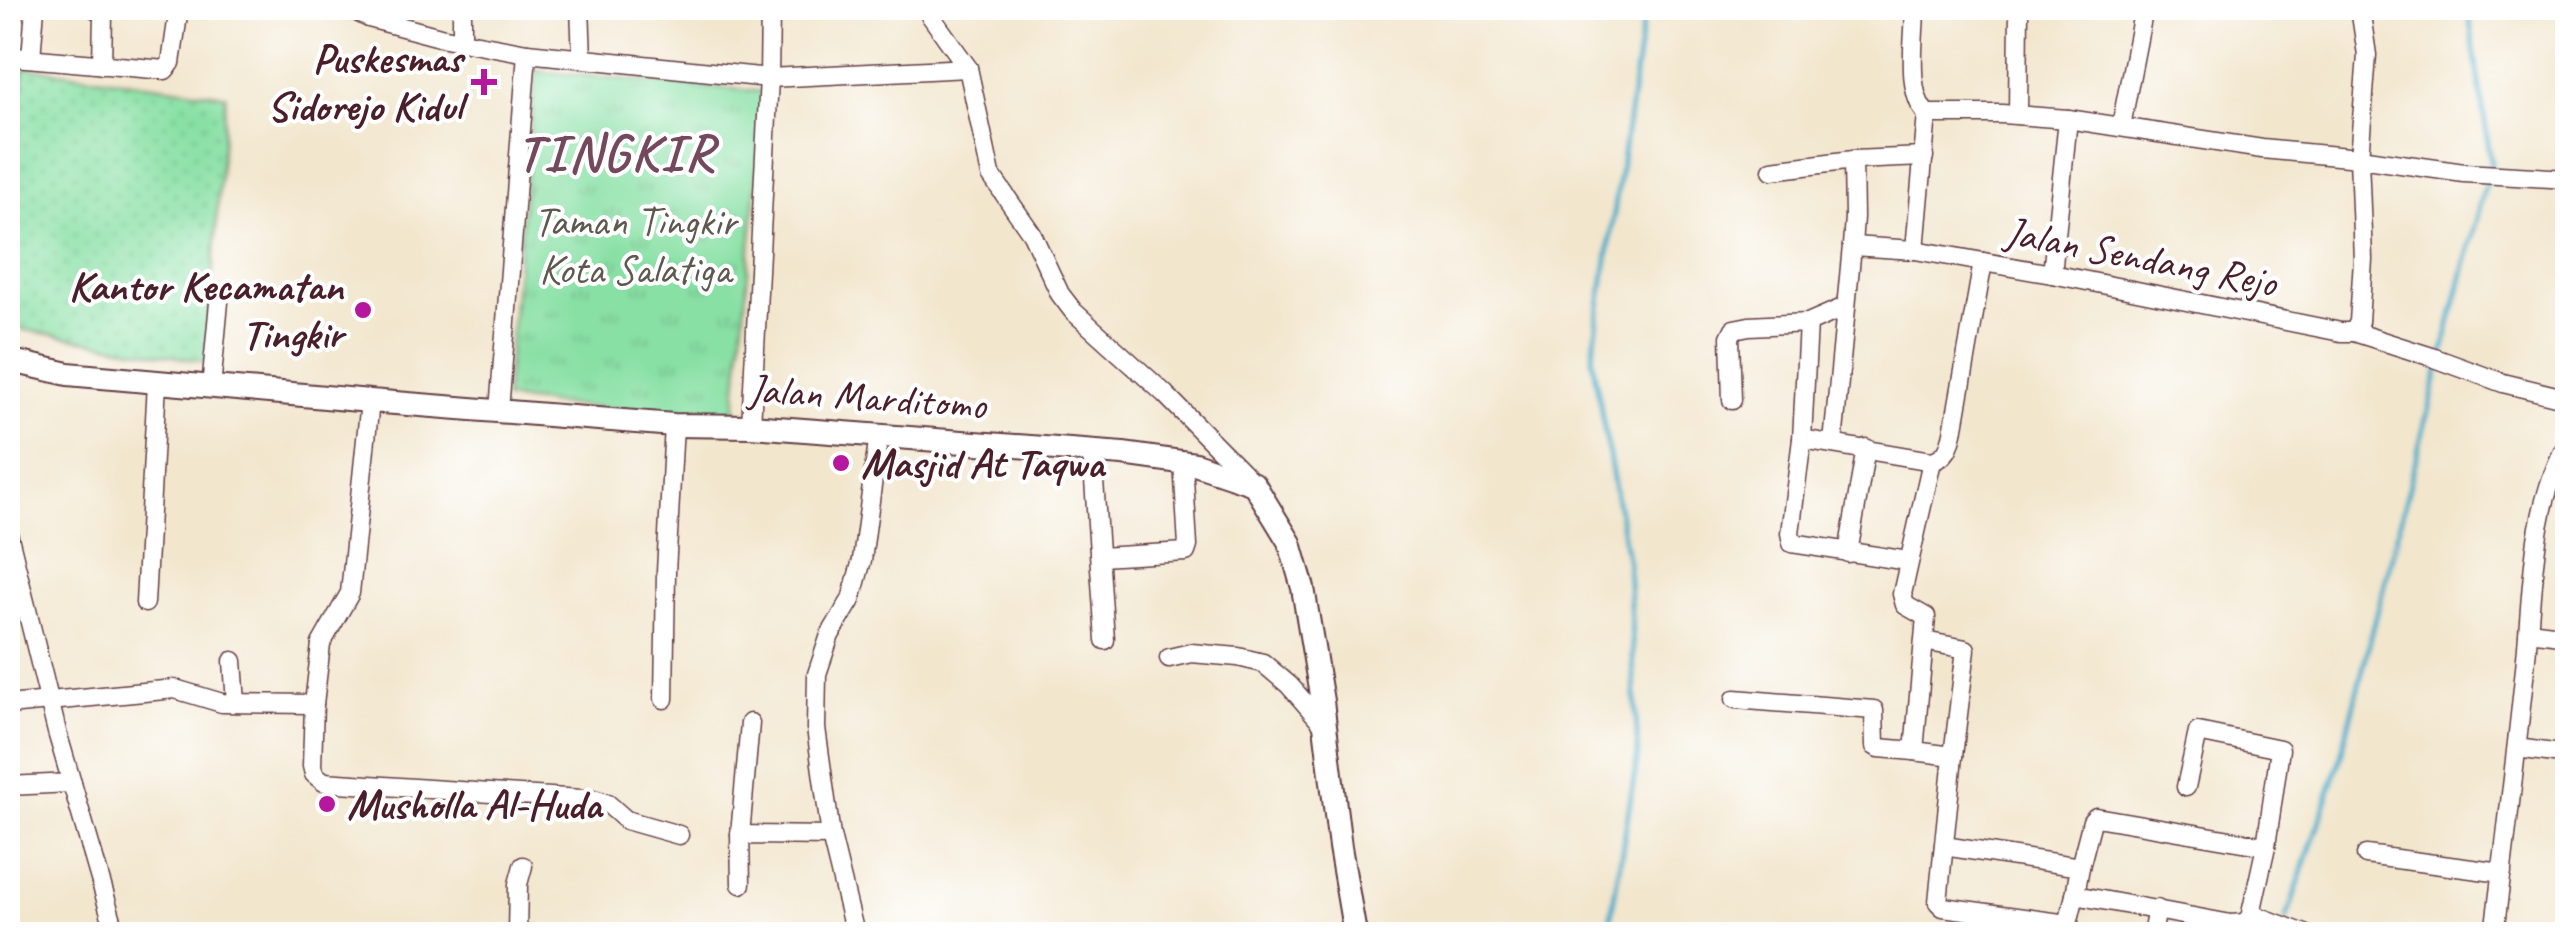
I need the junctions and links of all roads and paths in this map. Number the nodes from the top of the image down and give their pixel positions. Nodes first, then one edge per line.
1 (35, 8) edge
2 (94, 8) edge
3 (179, 8) edge
4 (349, 8) edge
5 (462, 8) edge
6 (580, 8) edge
7 (770, 8) edge
8 (925, 8) edge
9 (1915, 8) edge
10 (2019, 8) edge
11 (2144, 8) edge
12 (2360, 8) edge
13 (462, 40) junction
14 (527, 53) junction
15 (32, 58) junction
16 (582, 58) junction
17 (102, 65) junction
18 (968, 68) junction
19 (8, 72) edge
20 (769, 78) junction
21 (1927, 114) junction
22 (2018, 115) junction
23 (2068, 119) junction
24 (2121, 126) junction
25 (1924, 157) junction
26 (2359, 158) junction
27 (1853, 160) junction
28 (1772, 170) dead end
29 (2568, 179) edge
30 (1852, 246) junction
31 (1914, 250) junction
32 (1984, 262) junction
33 (2052, 274) junction
34 (219, 302) dead end
35 (1845, 307) junction
36 (1808, 323) junction
37 (2354, 332) junction
38 (8, 360) edge
39 (157, 383) junction
40 (211, 388) junction
41 (1732, 400) dead end
42 (2568, 400) edge
43 (370, 401) junction
44 (499, 412) junction
45 (674, 425) junction
46 (751, 426) junction
47 (879, 434) junction
48 (1802, 439) junction
49 (1833, 443) junction
50 (2567, 443) edge
51 (1866, 448) junction
52 (1092, 451) junction
53 (1932, 461) junction
54 (1184, 462) junction
55 (1254, 484) junction
56 (8, 533) edge
57 (1848, 553) junction
58 (1100, 557) junction
59 (1908, 561) junction
60 (145, 603) dead end
61 (2529, 632) junction
62 (2568, 636) edge
63 (1105, 640) dead end
64 (1924, 641) junction
65 (1169, 658) dead end
66 (233, 661) dead end
67 (664, 699) dead end
68 (1735, 699) dead end
69 (50, 702) junction
70 (236, 703) junction
71 (314, 704) junction
72 (8, 706) edge
73 (750, 723) dead end
74 (1325, 726) junction
75 (2517, 748) junction
76 (1914, 751) junction
77 (2568, 755) edge
78 (1953, 756) junction
79 (72, 783) junction
80 (8, 786) edge
81 (2186, 787) dead end
82 (679, 835) dead end
83 (740, 835) junction
84 (831, 836) junction
85 (1944, 846) junction
86 (2266, 846) junction
87 (2366, 855) dead end
88 (523, 866) dead end
89 (2080, 867) junction
90 (2502, 873) junction
91 (741, 884) dead end
92 (2075, 895) junction
93 (2157, 909) junction
94 (2252, 914) junction
95 (2032, 928) edge
96 (2071, 929) edge
97 (116, 934) edge
98 (516, 934) edge
99 (855, 934) edge
100 (1355, 934) edge
101 (2152, 934) edge
102 (2304, 934) edge
103 (2494, 934) edge

1 - 15 street
2 - 17 street
3 - 17 street
4 - 13 street
5 - 13 street
6 - 16 street
7 - 20 street
8 - 18 street
9 - 21 street
10 - 22 street
11 - 24 street
12 - 26 street
13 - 14 street
14 - 16 street
14 - 44 street
15 - 17 street
15 - 19 street
16 - 20 street
18 - 20 street
18 - 55 street
20 - 46 street
21 - 22 street
21 - 25 street
22 - 23 street
23 - 24 street
23 - 33 street
24 - 26 street
25 - 27 street
25 - 31 street
26 - 29 street
26 - 37 street
27 - 28 street
27 - 30 street
30 - 31 street, Jalan Sendang Rejo
30 - 35 street
31 - 32 street, Jalan Sendang Rejo
32 - 33 street, Jalan Sendang Rejo
32 - 53 street
33 - 37 street, Jalan Sendang Rejo
34 - 40 street
35 - 36 street
35 - 49 street
36 - 41 street
36 - 48 street
37 - 42 street, Jalan Sendang Rejo
38 - 39 street, Jalan Marditomo
39 - 40 street, Jalan Marditomo
39 - 60 street
40 - 43 street, Jalan Marditomo
43 - 44 street, Jalan Marditomo
43 - 71 street
44 - 45 street, Jalan Marditomo
45 - 46 street, Jalan Marditomo
45 - 67 street
46 - 47 street, Jalan Marditomo
47 - 52 street, Jalan Marditomo
47 - 84 street
48 - 49 street
48 - 57 street
49 - 51 street
50 - 61 street
51 - 53 street
51 - 57 street
52 - 54 street, Jalan Marditomo
52 - 58 street
53 - 59 street
54 - 55 street, Jalan Marditomo
54 - 58 street
55 - 74 street
56 - 69 street
57 - 59 street
58 - 63 street
59 - 64 street
61 - 62 street
61 - 75 street
64 - 76 street
64 - 78 street
65 - 74 street
66 - 70 street
68 - 76 street
69 - 70 street
69 - 72 street
69 - 79 street
70 - 71 street
71 - 82 street
73 - 83 street
74 - 100 street
75 - 77 street
75 - 90 street
76 - 78 street
78 - 85 street
79 - 80 street
79 - 97 street
81 - 86 street
83 - 84 street
83 - 91 street
84 - 99 street
85 - 89 street
85 - 95 street
86 - 89 street
86 - 94 street
87 - 90 street
88 - 98 street
89 - 92 street
90 - 103 street
92 - 93 street
92 - 96 street
93 - 94 street
93 - 101 street
94 - 102 street
95 - 96 street

